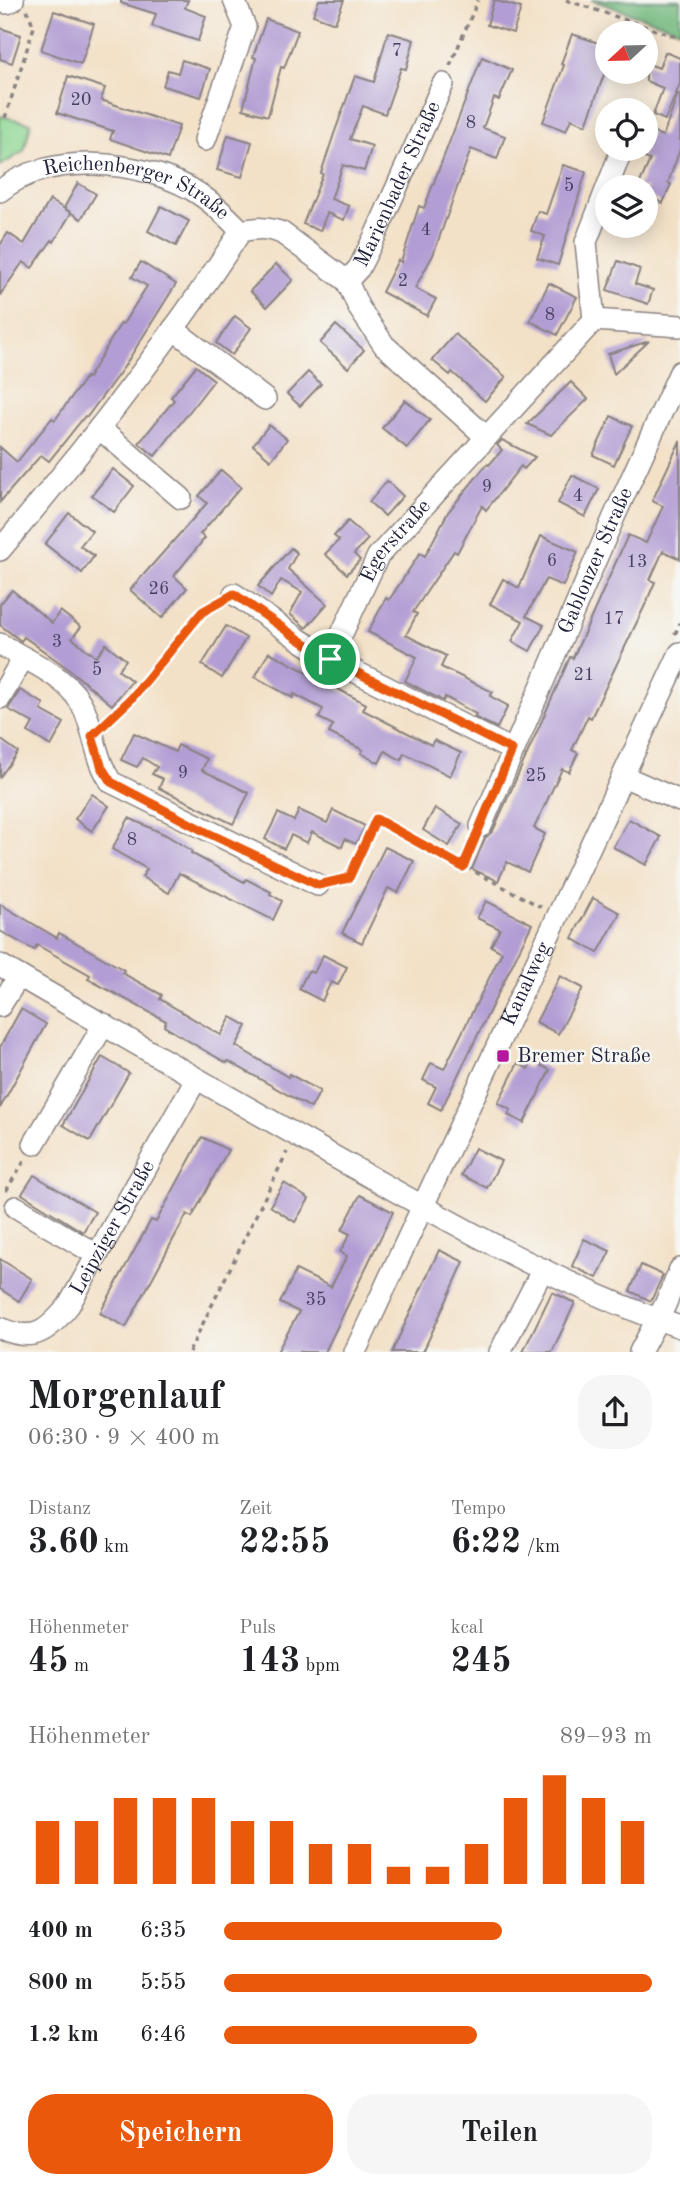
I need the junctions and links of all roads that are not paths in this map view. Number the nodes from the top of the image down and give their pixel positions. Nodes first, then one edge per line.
1 (234, 0) edge
2 (0, 1) edge
3 (20, 4) edge
4 (443, 84) road end
5 (205, 140) dead end
6 (617, 161) edge
7 (0, 191) edge
8 (241, 231) junction
9 (347, 281) junction
10 (594, 320) junction
11 (680, 326) edge
12 (173, 329) junction
13 (680, 372) edge
14 (265, 399) dead end
15 (99, 428) junction
16 (485, 436) junction
17 (181, 498) dead end
18 (0, 550) edge
19 (234, 594) road end
20 (0, 644) edge
21 (680, 653) edge
22 (23, 658) junction
23 (330, 659) junction
24 (0, 698) edge
25 (512, 750) junction
26 (623, 776) junction
27 (680, 802) edge
28 (481, 826) road end
29 (318, 885) road end
30 (0, 965) edge
31 (19, 976) junction
32 (0, 1006) edge
33 (104, 1024) junction
34 (196, 1079) junction
35 (34, 1144) road end
36 (9, 1202) road end
37 (422, 1206) junction
38 (97, 1255) junction
39 (543, 1269) junction
40 (680, 1269) edge
41 (657, 1320) junction
42 (680, 1327) edge
43 (0, 1329) edge
44 (36, 1352) edge
45 (355, 1352) edge
46 (500, 1352) edge
47 (640, 1352) edge

1 - 5 street
2 - 3 street
4 - 9 street, Marienbader Straße
6 - 10 street
7 - 8 street, Reichenberger Straße
8 - 9 street, Reichenberger Straße
8 - 12 street
9 - 16 street, Reichenberger Straße
10 - 11 street
10 - 16 street, Egerstraße
12 - 14 street
12 - 15 street
13 - 25 street, Gablonzer Straße
15 - 17 street
15 - 18 street
16 - 23 street, Egerstraße
19 - 23 street
20 - 22 street
21 - 26 street, Kanalweg
22 - 24 street
22 - 29 street
23 - 25 street
25 - 28 street, Gablonzer Straße
26 - 27 street
26 - 37 street, Kanalweg
30 - 31 street
31 - 32 street
31 - 33 street
33 - 34 street
33 - 35 street
34 - 37 street
34 - 38 street, Leipziger Straße
36 - 38 street
37 - 39 street
37 - 45 street, Kanalweg
38 - 43 street, Leipziger Straße
39 - 41 street
39 - 46 street
40 - 41 street
41 - 42 street
41 - 47 street
43 - 44 street

